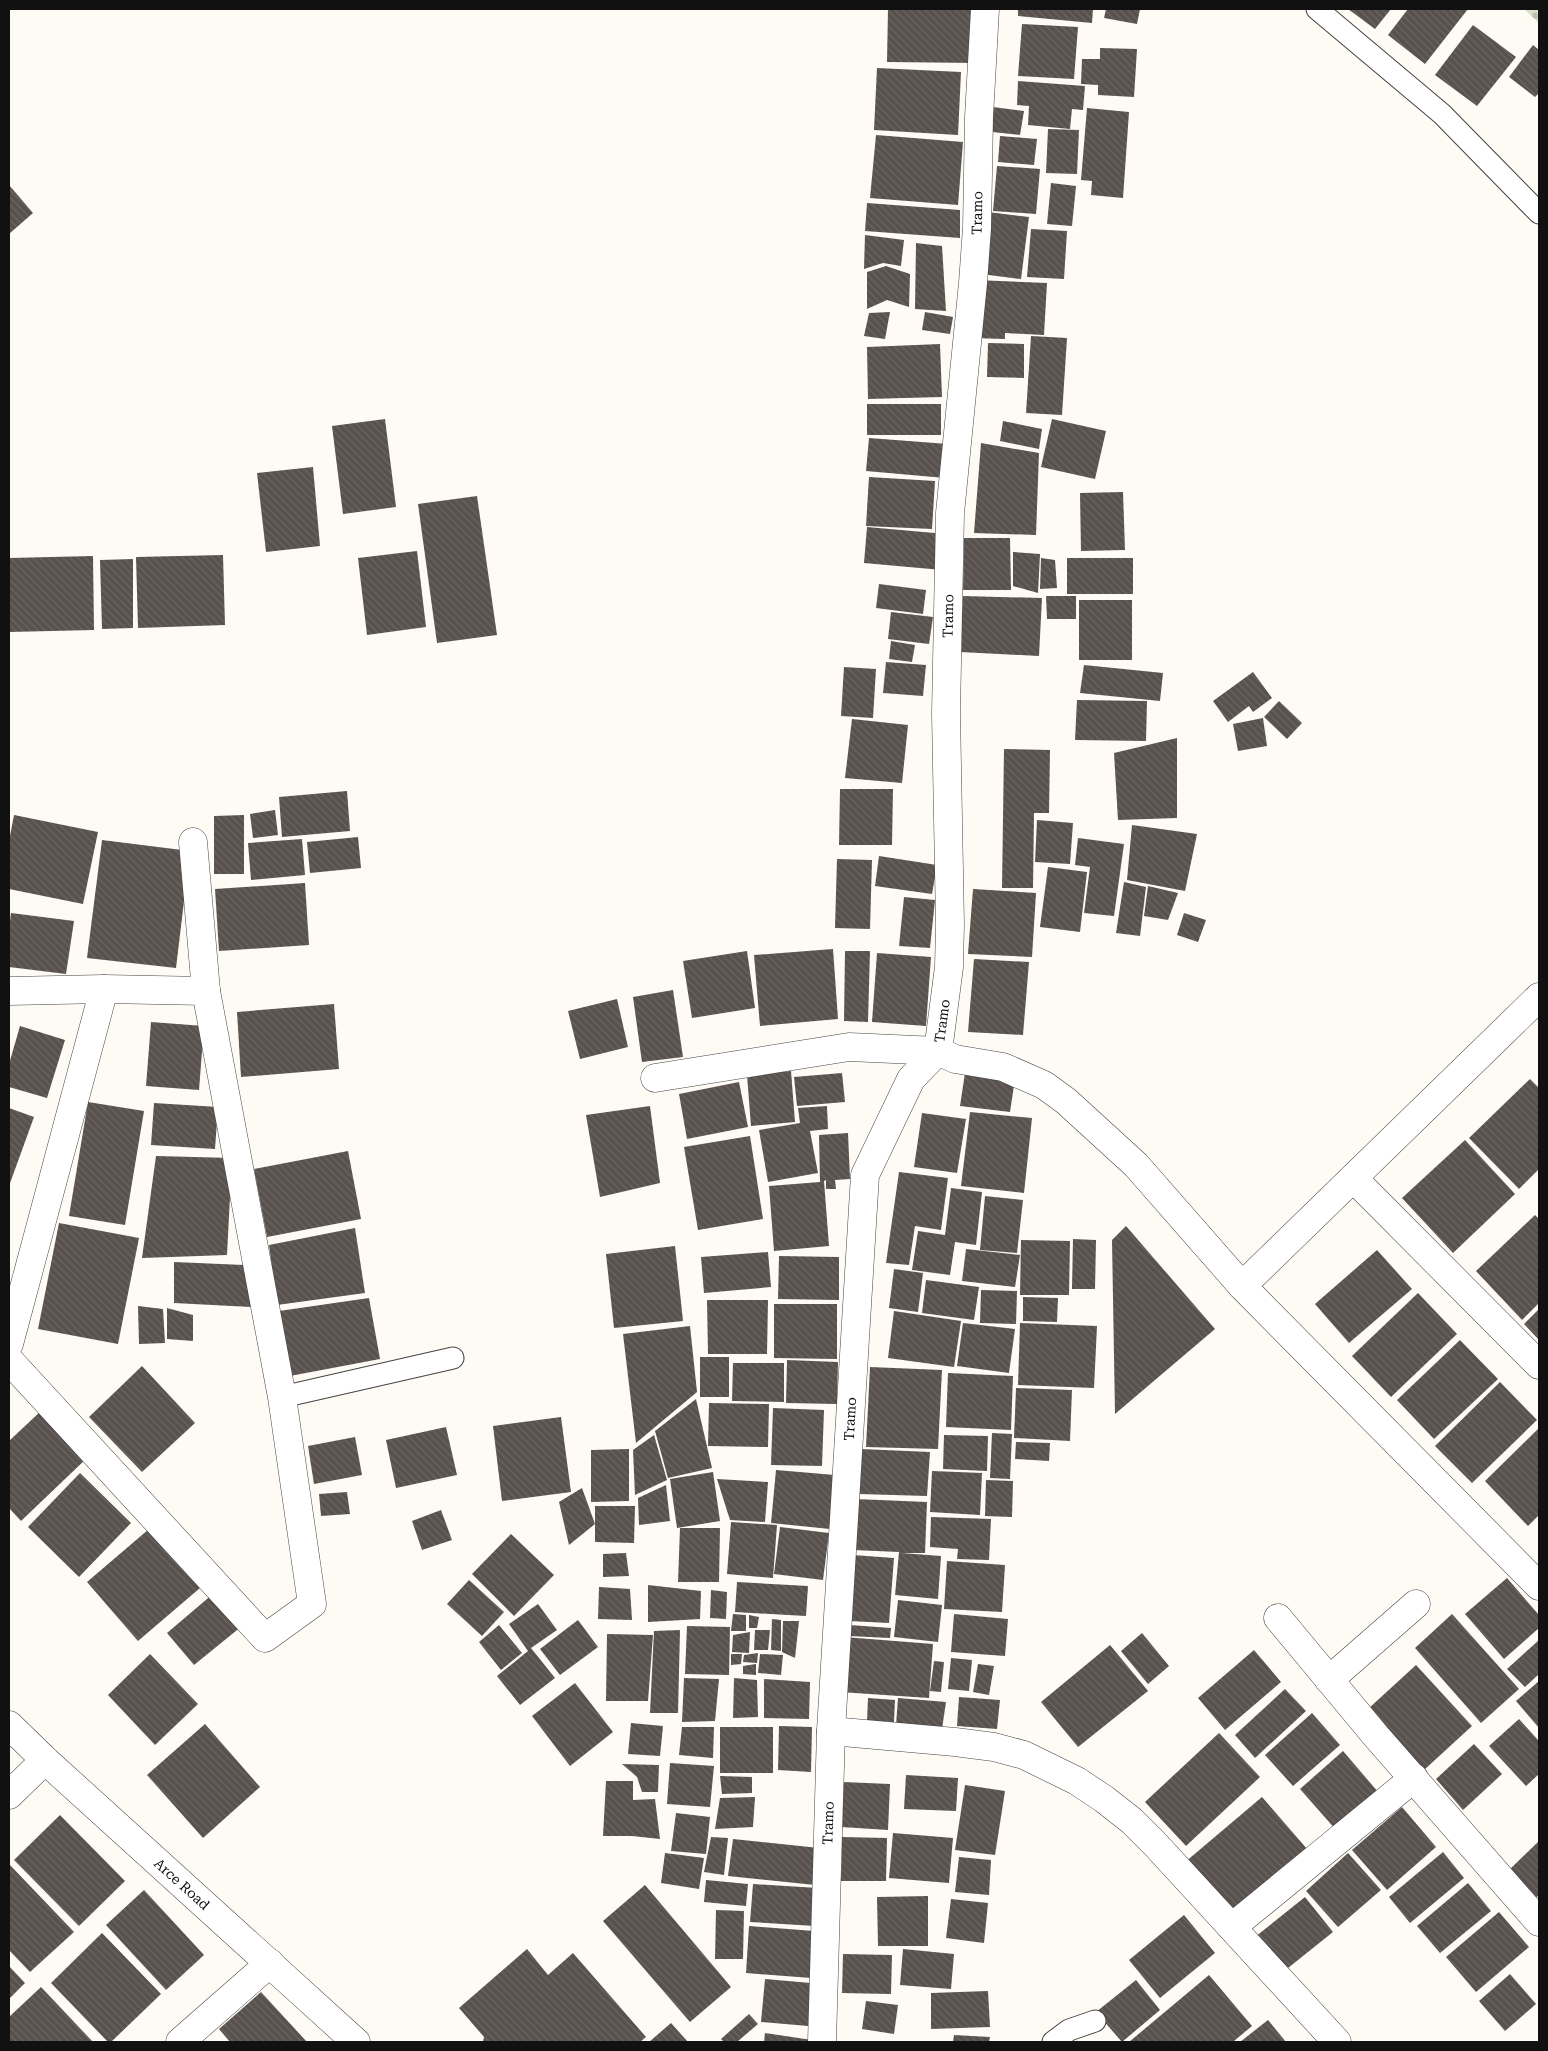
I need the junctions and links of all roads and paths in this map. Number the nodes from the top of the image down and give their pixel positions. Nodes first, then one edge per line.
1 (985, 9) edge
2 (1317, 9) edge
3 (1539, 213) edge
4 (193, 842) dead end
5 (104, 989) junction
6 (9, 991) edge
7 (206, 991) junction
8 (1539, 997) edge
9 (938, 1051) junction
10 (655, 1078) dead end
11 (1353, 1178) junction
12 (1242, 1286) junction
13 (9, 1344) edge
14 (454, 1358) dead end
15 (9, 1360) edge
16 (1539, 1365) edge
17 (282, 1397) junction
18 (1539, 1586) edge
19 (1416, 1604) dead end
20 (1278, 1618) dead end
21 (1329, 1680) junction
22 (9, 1725) edge
23 (830, 1731) junction
24 (45, 1760) junction
25 (1414, 1778) junction
26 (9, 1795) edge
27 (1539, 1922) edge
28 (1232, 1927) junction
29 (270, 1963) junction
30 (1095, 2021) dead end
31 (180, 2042) edge
32 (356, 2042) edge
33 (822, 2042) edge
34 (1053, 2042) edge
35 (1337, 2042) edge

1 - 9 street, Tramo
2 - 3 lane
4 - 7 street
5 - 6 street
5 - 7 street
5 - 13 street
7 - 17 street
8 - 11 street
9 - 10 street
9 - 12 street
9 - 23 street, Tramo
11 - 12 street
11 - 16 street
12 - 18 street
14 - 17 lane
15 - 17 street
19 - 21 street
20 - 21 street
21 - 25 street
22 - 24 street, Arce Road
23 - 28 street
23 - 33 street, Tramo
24 - 26 street
24 - 29 street, Arce Road
25 - 27 street
25 - 28 street
28 - 35 street
29 - 31 street
29 - 32 street, Arce Road
30 - 34 lane

